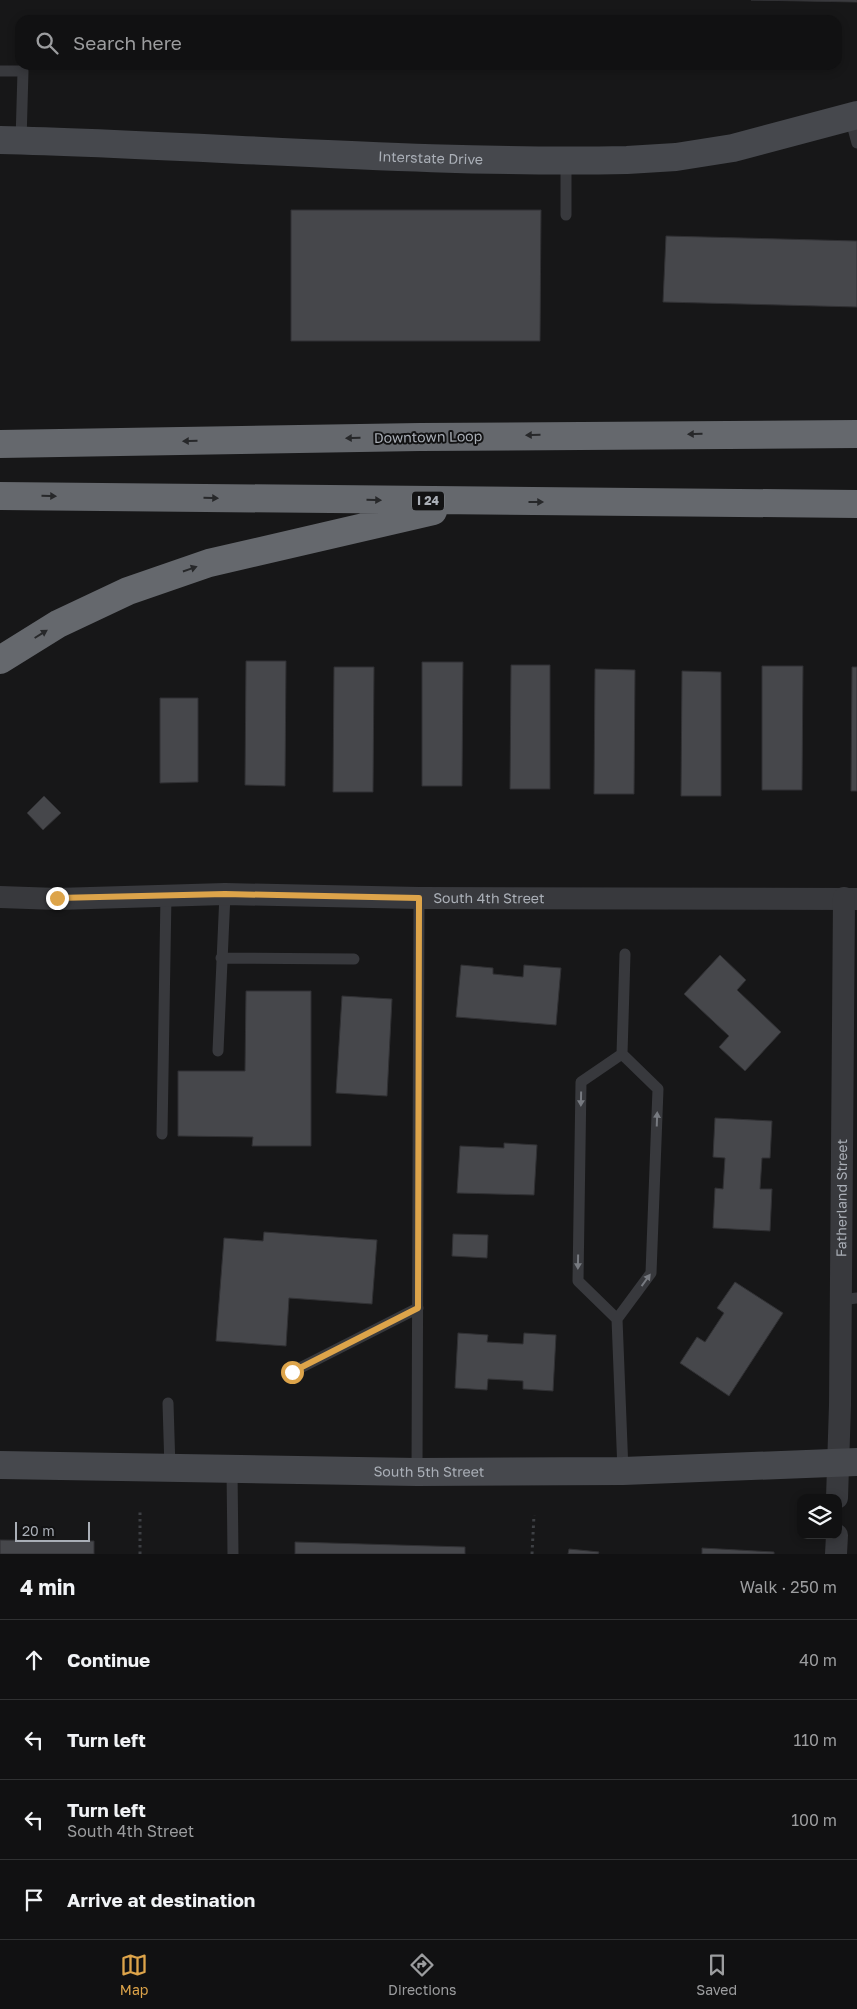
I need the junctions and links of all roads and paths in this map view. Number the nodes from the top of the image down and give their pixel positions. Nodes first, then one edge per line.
1 (0, 71) edge
2 (854, 116) edge
3 (10, 140) edge
4 (857, 143) edge
5 (566, 160) junction
6 (566, 215) dead end
7 (857, 414) edge
8 (744, 434) junction
9 (857, 434) edge
10 (0, 444) edge
11 (0, 496) edge
12 (478, 501) junction
13 (857, 504) edge
14 (0, 660) edge
15 (225, 894) junction
16 (166, 895) junction
17 (0, 897) edge
18 (419, 898) junction
19 (850, 898) edge
20 (625, 954) dead end
21 (221, 958) junction
22 (354, 959) dead end
23 (850, 1001) edge
24 (218, 1051) dead end
25 (622, 1054) junction
26 (162, 1134) dead end
27 (849, 1299) edge
28 (418, 1308) junction
29 (617, 1319) junction
30 (292, 1372) dead end
31 (168, 1403) dead end
32 (847, 1462) edge
33 (0, 1465) edge
34 (170, 1469) junction
35 (232, 1470) junction
36 (623, 1471) junction
37 (417, 1472) junction
38 (838, 1494) edge
39 (140, 1509) dead end
40 (534, 1515) dead end
41 (837, 1539) edge
42 (140, 1554) edge
43 (233, 1554) edge
44 (532, 1554) edge
45 (836, 1554) edge

1 - 3 lane
2 - 4 lane
2 - 5 main road, Interstate Drive
3 - 5 main road, Interstate Drive
5 - 6 lane
7 - 8 highway
8 - 9 highway, Downtown Loop
8 -> 10 highway, Downtown Loop
11 -> 12 highway, I 24
12 -> 13 highway, I 24
14 -> 12 highway
15 - 16 street, South 4th Street
15 - 18 street, South 4th Street
15 - 21 lane
16 - 17 street, South 4th Street
16 - 26 lane
18 - 19 street, South 4th Street
18 - 28 lane
19 - 23 street, Fatherland Street
20 - 25 lane
21 - 22 lane
21 - 24 lane
23 - 27 street, Fatherland Street
29 -> 25 lane
25 -> 29 lane
27 - 32 street, Fatherland Street
28 - 30 lane
28 - 37 lane
29 - 36 lane
31 - 34 lane
32 - 36 main road, South 5th Street
32 - 38 street, Fatherland Street
33 - 34 main road, South 5th Street
34 - 35 main road, South 5th Street
35 - 37 main road, South 5th Street
35 - 43 lane
36 - 37 main road, South 5th Street
39 - 42 path
40 - 44 path
41 - 45 street

